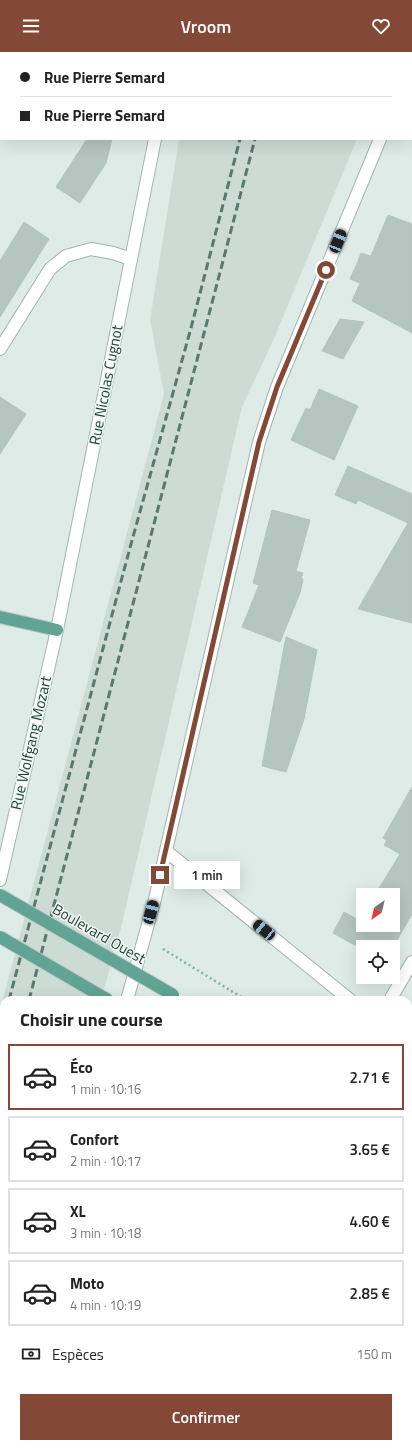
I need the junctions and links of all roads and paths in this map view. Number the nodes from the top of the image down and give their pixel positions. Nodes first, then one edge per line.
1 (155, 140) edge
2 (380, 140) edge
3 (131, 259) junction
4 (0, 350) edge
5 (0, 617) edge
6 (57, 630) junction
7 (166, 851) junction
8 (0, 880) edge
9 (0, 895) edge
10 (0, 936) edge
11 (144, 938) junction
12 (412, 962) edge
13 (101, 996) edge
14 (128, 996) edge
15 (174, 996) edge
16 (239, 996) edge
17 (345, 996) edge
18 (392, 996) edge

1 - 3 street, Rue Nicolas Cugnot
2 - 7 street
3 - 4 street
3 - 6 street, Rue Nicolas Cugnot
5 - 6 main road
6 - 8 street, Rue Wolfgang Mozart
7 - 11 street
7 - 17 street
9 - 15 main road, Boulevard Ouest, bridge
10 - 13 main road, bridge
11 - 14 street
11 - 16 path
12 - 18 street

